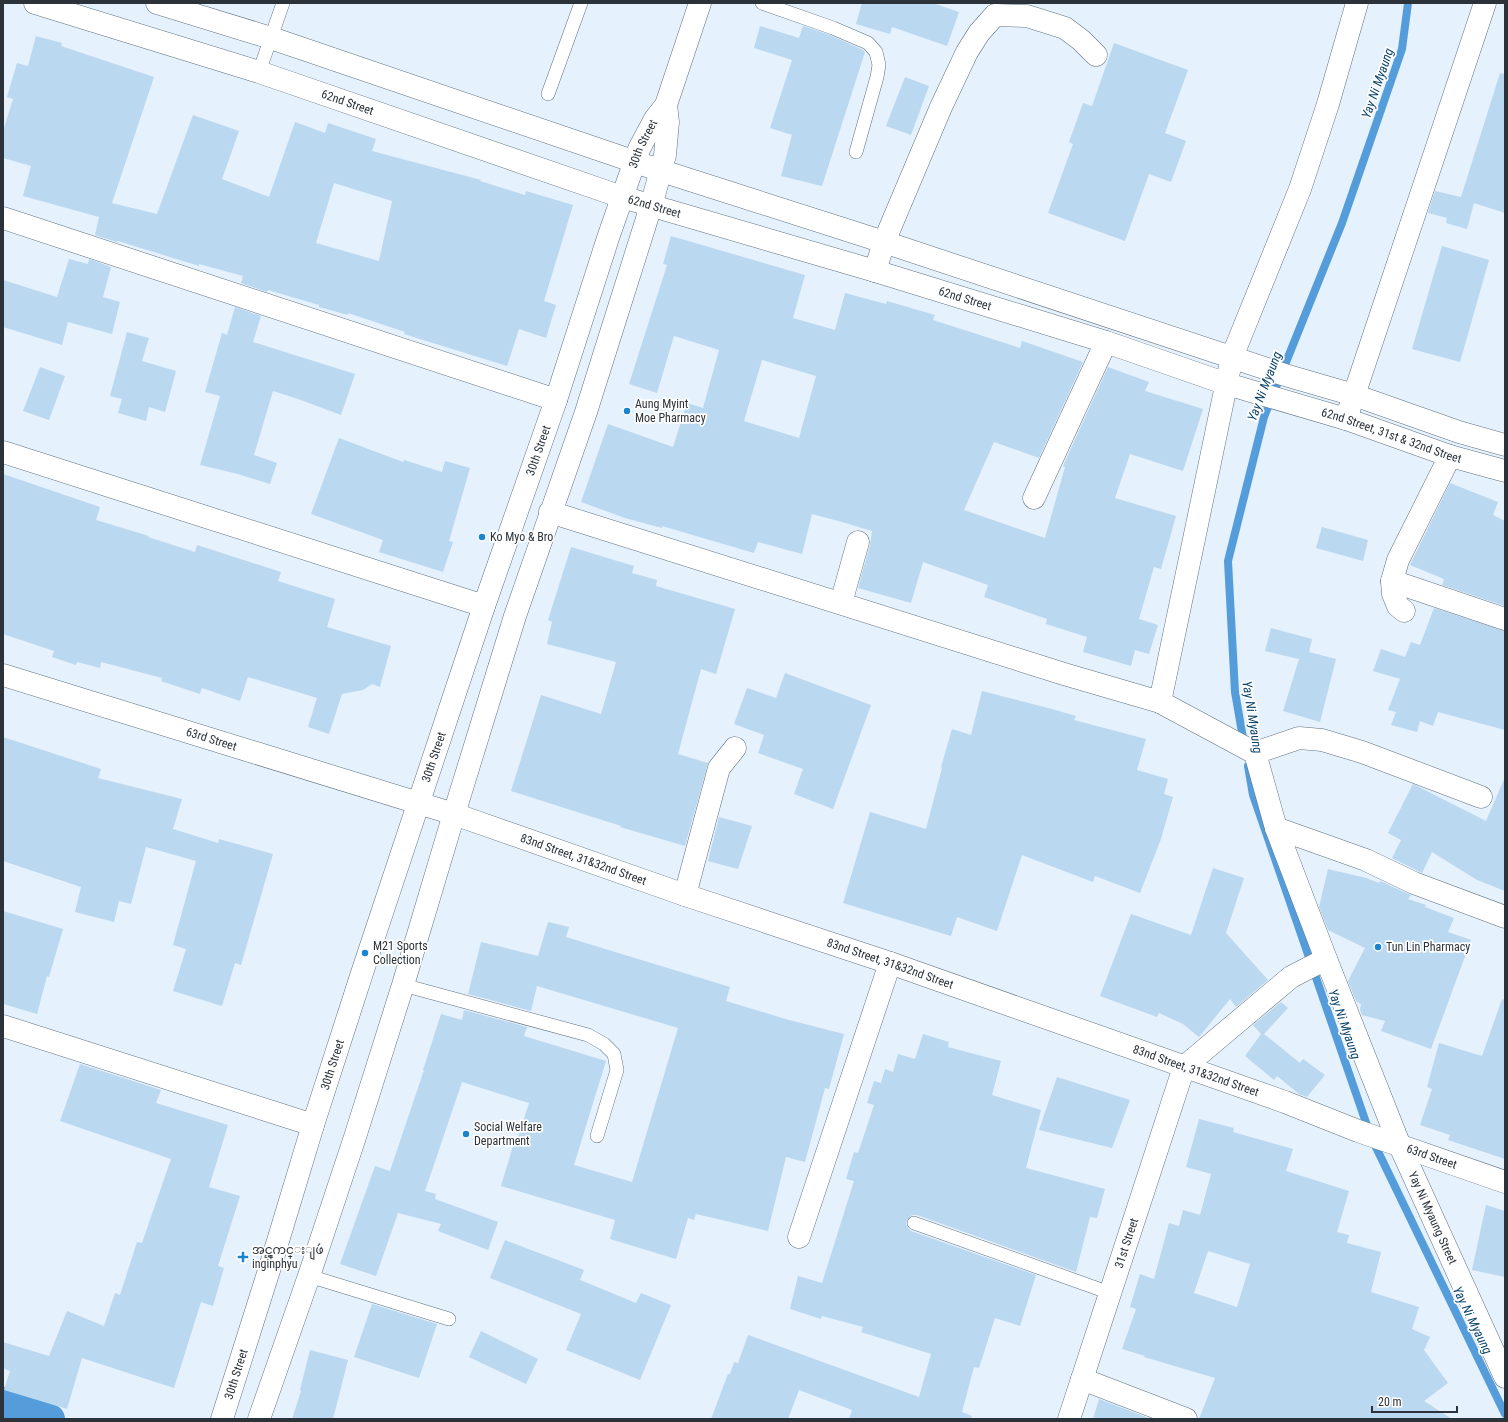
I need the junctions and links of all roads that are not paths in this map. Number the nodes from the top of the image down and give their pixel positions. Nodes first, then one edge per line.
1 (35, 3) edge
2 (157, 3) edge
3 (283, 3) edge
4 (581, 3) edge
5 (700, 3) edge
6 (762, 3) edge
7 (1357, 3) edge
8 (1485, 3) edge
9 (992, 9) edge
10 (271, 38) junction
11 (1096, 55) dead end
12 (259, 72) junction
13 (548, 94) dead end
14 (666, 105) junction
15 (856, 152) dead end
16 (634, 162) junction
17 (662, 171) junction
18 (622, 197) junction
19 (651, 206) junction
20 (3, 218) edge
21 (884, 242) junction
22 (875, 271) junction
23 (1106, 342) junction
24 (1240, 360) junction
25 (1233, 386) junction
26 (1354, 395) junction
27 (1277, 399) joint
28 (556, 400) junction
29 (1346, 419) junction
30 (1505, 446) edge
31 (3, 452) edge
32 (1450, 456) junction
33 (1505, 471) edge
34 (1034, 498) dead end
35 (550, 512) junction
36 (858, 542) dead end
37 (1392, 581) junction
38 (841, 603) junction
39 (484, 606) junction
40 (1404, 612) dead end
41 (1505, 619) edge
42 (3, 675) edge
43 (1160, 702) junction
44 (734, 748) dead end
45 (1252, 751) junction
46 (1481, 797) dead end
47 (419, 803) junction
48 (454, 814) junction
49 (1276, 828) junction
50 (685, 894) junction
51 (1505, 917) edge
52 (1321, 961) junction
53 (890, 963) junction
54 (403, 985) junction
55 (3, 1026) edge
56 (1184, 1067) junction
57 (313, 1125) junction
58 (1358, 1131) joint
59 (597, 1136) dead end
60 (1395, 1144) junction
61 (1505, 1182) edge
62 (914, 1223) dead end
63 (799, 1237) dead end
64 (309, 1276) junction
65 (1110, 1293) junction
66 (449, 1319) dead end
67 (1505, 1377) edge
68 (1082, 1379) junction
69 (222, 1419) edge
70 (259, 1419) edge
71 (1069, 1419) edge
72 (1186, 1419) edge

1 - 12 street, 62nd Street
2 - 10 street
3 - 10 lane
4 - 13 lane
5 - 14 street, 30th Street
6 - 15 lane
7 - 24 street
8 - 26 street
9 - 11 street
9 - 21 street
10 - 12 lane
10 - 16 street
12 - 18 street, 62nd Street
14 - 16 street, 30th Street
14 - 17 street, 30th Street
16 - 17 street
16 - 18 street, 30th Street
17 - 19 street, 30th Street
17 - 21 street
18 - 19 street, 62nd Street
18 - 28 street, 30th Street
19 - 22 street, 62nd Street
19 - 35 street, 30th Street
20 - 28 street
21 - 22 street
21 - 24 street
22 - 23 street, 62nd Street
23 - 25 street, 62nd Street
23 - 34 street
24 - 25 street
24 - 26 street, 62nd Street, 31st & 32nd Street
25 - 27 street, 62nd Street
25 - 43 street
26 - 29 street
26 - 30 street, 62nd Street, 31st & 32nd Street
27 - 29 street, 62nd Street, 31st & 32nd Street
28 - 39 street, 30th Street
29 - 32 street, 62nd Street, 31st & 32nd Street
31 - 39 street
32 - 33 street, 62nd Street, 31st & 32nd Street
32 - 37 street
35 - 38 street
35 - 48 street, 30th Street
36 - 38 street
37 - 40 street
37 - 41 street
38 - 43 street
39 - 47 street, 30th Street
42 - 47 street, 63rd Street
43 - 45 street
44 - 50 street
45 - 46 street
45 - 49 street, Yay Ni Myaung Street
47 - 48 street, 83nd Street, 31&32nd Street
47 - 57 street, 30th Street
48 - 50 street, 83nd Street, 31&32nd Street
48 - 54 street, 30th Street
49 - 51 street
49 - 52 street, Yay Ni Myaung Street
50 - 53 street, 83nd Street, 31&32nd Street
52 - 56 street
52 - 60 street, Yay Ni Myaung Street
53 - 56 street, 83nd Street, 31&32nd Street
53 - 63 street
54 - 59 lane
54 - 64 street, 30th Street
55 - 57 street
56 - 58 street, 83nd Street, 31&32nd Street
56 - 65 street, 31st Street
57 - 69 street, 30th Street
58 - 60 street, 63rd Street
60 - 61 street, 63rd Street
60 - 67 street, Yay Ni Myaung Street
62 - 65 lane
64 - 66 lane
64 - 70 street, 30th Street
65 - 68 street, 31st Street
68 - 71 street, 31st Street
68 - 72 street

